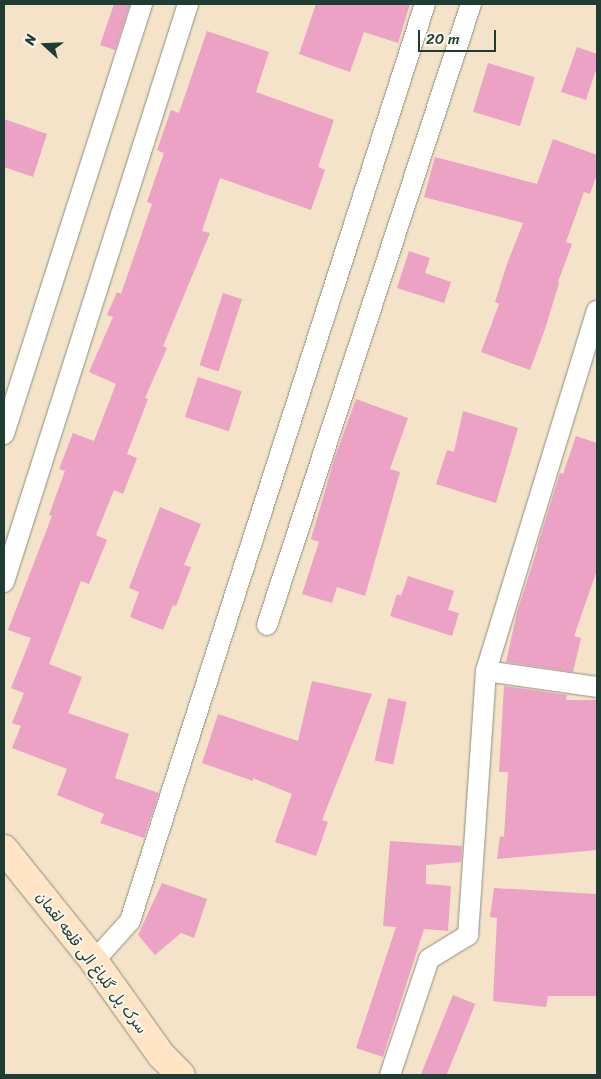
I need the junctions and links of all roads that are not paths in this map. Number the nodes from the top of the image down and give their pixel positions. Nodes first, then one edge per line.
1 (142, 4) edge
2 (188, 4) edge
3 (425, 4) edge
4 (470, 4) edge
5 (597, 312) edge
6 (4, 434) edge
7 (4, 582) edge
8 (268, 625) dead end
9 (486, 671) junction
10 (597, 688) edge
11 (4, 849) edge
12 (94, 961) junction
13 (181, 1075) edge
14 (390, 1075) edge

1 - 6 street
2 - 7 street
3 - 12 street
4 - 8 street
5 - 9 street
9 - 10 street
9 - 14 street
11 - 12 street, سرک پل گلباغ الی قلعه لقمان
12 - 13 street, سرک پل گلباغ الی قلعه لقمان

